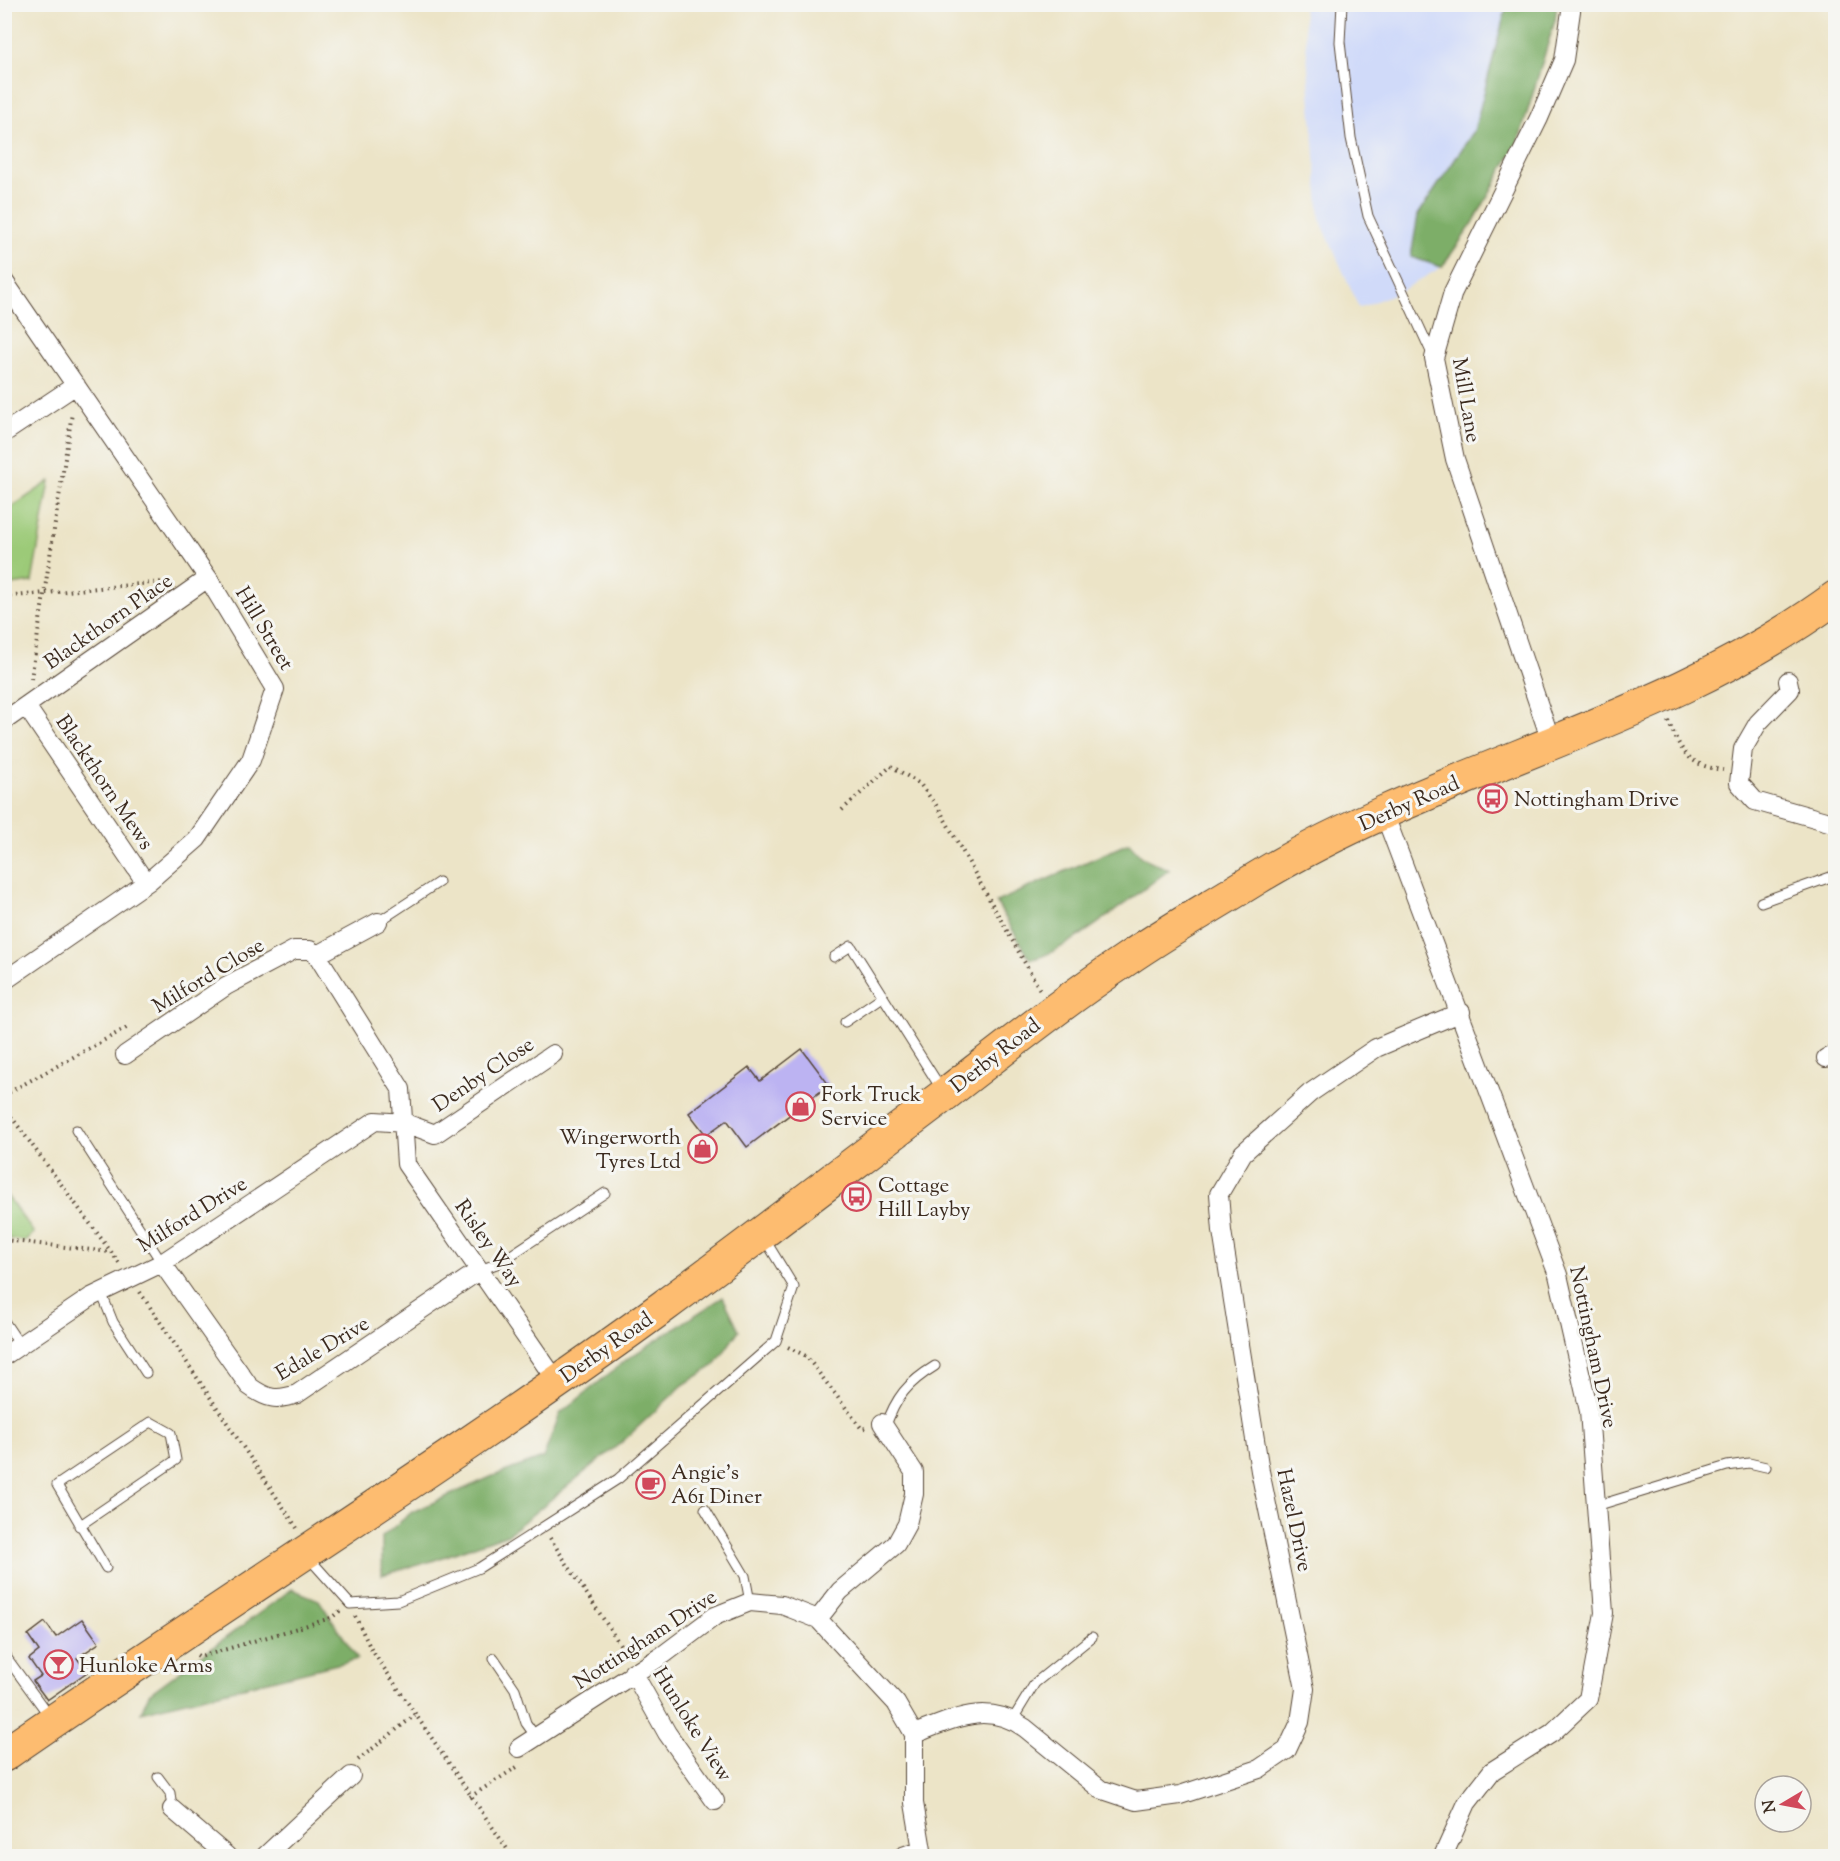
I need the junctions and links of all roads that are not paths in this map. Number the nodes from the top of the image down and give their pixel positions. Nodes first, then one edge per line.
1 (1342, 4) edge
2 (1572, 4) edge
3 (4, 281) edge
4 (1434, 358) junction
5 (76, 385) junction
6 (4, 433) edge
7 (208, 578) junction
8 (1836, 597) edge
9 (1788, 681) dead end
10 (26, 706) junction
11 (4, 721) edge
12 (1552, 744) junction
13 (1384, 813) junction
14 (1836, 824) edge
15 (1836, 875) edge
16 (439, 882) dead end
17 (146, 883) junction
18 (1761, 902) dead end
19 (378, 922) joint
20 (317, 955) junction
21 (834, 957) dead end
22 (4, 981) edge
23 (883, 996) junction
24 (1461, 1012) junction
25 (845, 1022) dead end
26 (125, 1054) dead end
27 (553, 1054) dead end
28 (944, 1095) junction
29 (405, 1123) junction
30 (76, 1130) dead end
31 (605, 1193) dead end
32 (761, 1232) junction
33 (162, 1263) junction
34 (480, 1270) junction
35 (101, 1292) junction
36 (4, 1322) edge
37 (20, 1345) junction
38 (4, 1356) edge
39 (935, 1366) dead end
40 (146, 1373) dead end
41 (557, 1382) junction
42 (883, 1426) joint
43 (1766, 1467) dead end
44 (1596, 1506) junction
45 (705, 1509) dead end
46 (79, 1526) junction
47 (307, 1551) junction
48 (106, 1568) dead end
49 (750, 1602) junction
50 (818, 1619) junction
51 (1092, 1637) dead end
52 (4, 1654) edge
53 (494, 1658) dead end
54 (635, 1671) junction
55 (1013, 1719) junction
56 (53, 1721) junction
57 (914, 1734) junction
58 (536, 1737) junction
59 (519, 1748) road end
60 (4, 1755) edge
61 (351, 1776) road end
62 (158, 1777) dead end
63 (715, 1801) dead end
64 (172, 1809) joint
65 (921, 1853) edge
66 (226, 1857) edge
67 (265, 1857) edge
68 (903, 1857) edge
69 (1443, 1857) edge

1 - 4 lane
2 - 4 street, Mill Lane
3 - 5 street, Hill Street
4 - 12 street, Mill Lane
5 - 6 street
5 - 7 street, Hill Street
7 - 10 street, Blackthorn Place
7 - 17 street, Hill Street
8 - 12 highway, Derby Road
9 - 14 street
10 - 11 street, Blackthorn Place
10 - 17 street, Blackthorn Mews
12 - 13 highway, Derby Road
13 - 24 street, Nottingham Drive
13 - 28 highway, Derby Road
15 - 18 lane
16 - 19 lane
17 - 22 street, Hill Street
19 - 20 street
20 - 26 street, Milford Close
20 - 29 street
21 - 23 lane
23 - 25 lane
23 - 28 lane
24 - 44 street, Nottingham Drive
24 - 55 street, Hazel Drive
27 - 29 street, Denby Close
28 - 32 highway, Derby Road
29 - 33 street, Milford Drive
29 - 34 street, Risley Way
30 - 33 lane
31 - 34 lane
32 - 41 highway, Derby Road
32 - 47 lane
33 - 34 street, Edale Drive
33 - 35 street, Milford Drive
34 - 41 street, Risley Way
35 - 37 street, Milford Drive
35 - 40 lane
36 - 37 lane
37 - 38 street, Milford Drive
39 - 42 lane
41 - 47 highway, Derby Road
42 - 50 street
43 - 44 lane
44 - 69 street, Nottingham Drive
45 - 49 lane
46 - 46 lane
46 - 48 lane
47 - 56 highway, Derby Road
49 - 50 street, Nottingham Drive
49 - 54 street, Nottingham Drive
50 - 57 street, Nottingham Drive
51 - 55 lane
52 - 56 lane
53 - 58 lane
54 - 58 street, Nottingham Drive
54 - 63 street, Hunloke View
55 - 57 street, Hazel Drive
56 - 60 highway, Derby Road
57 - 65 street
58 - 59 street, Nottingham Drive
61 - 67 street
62 - 64 lane
64 - 66 street
65 - 68 street

